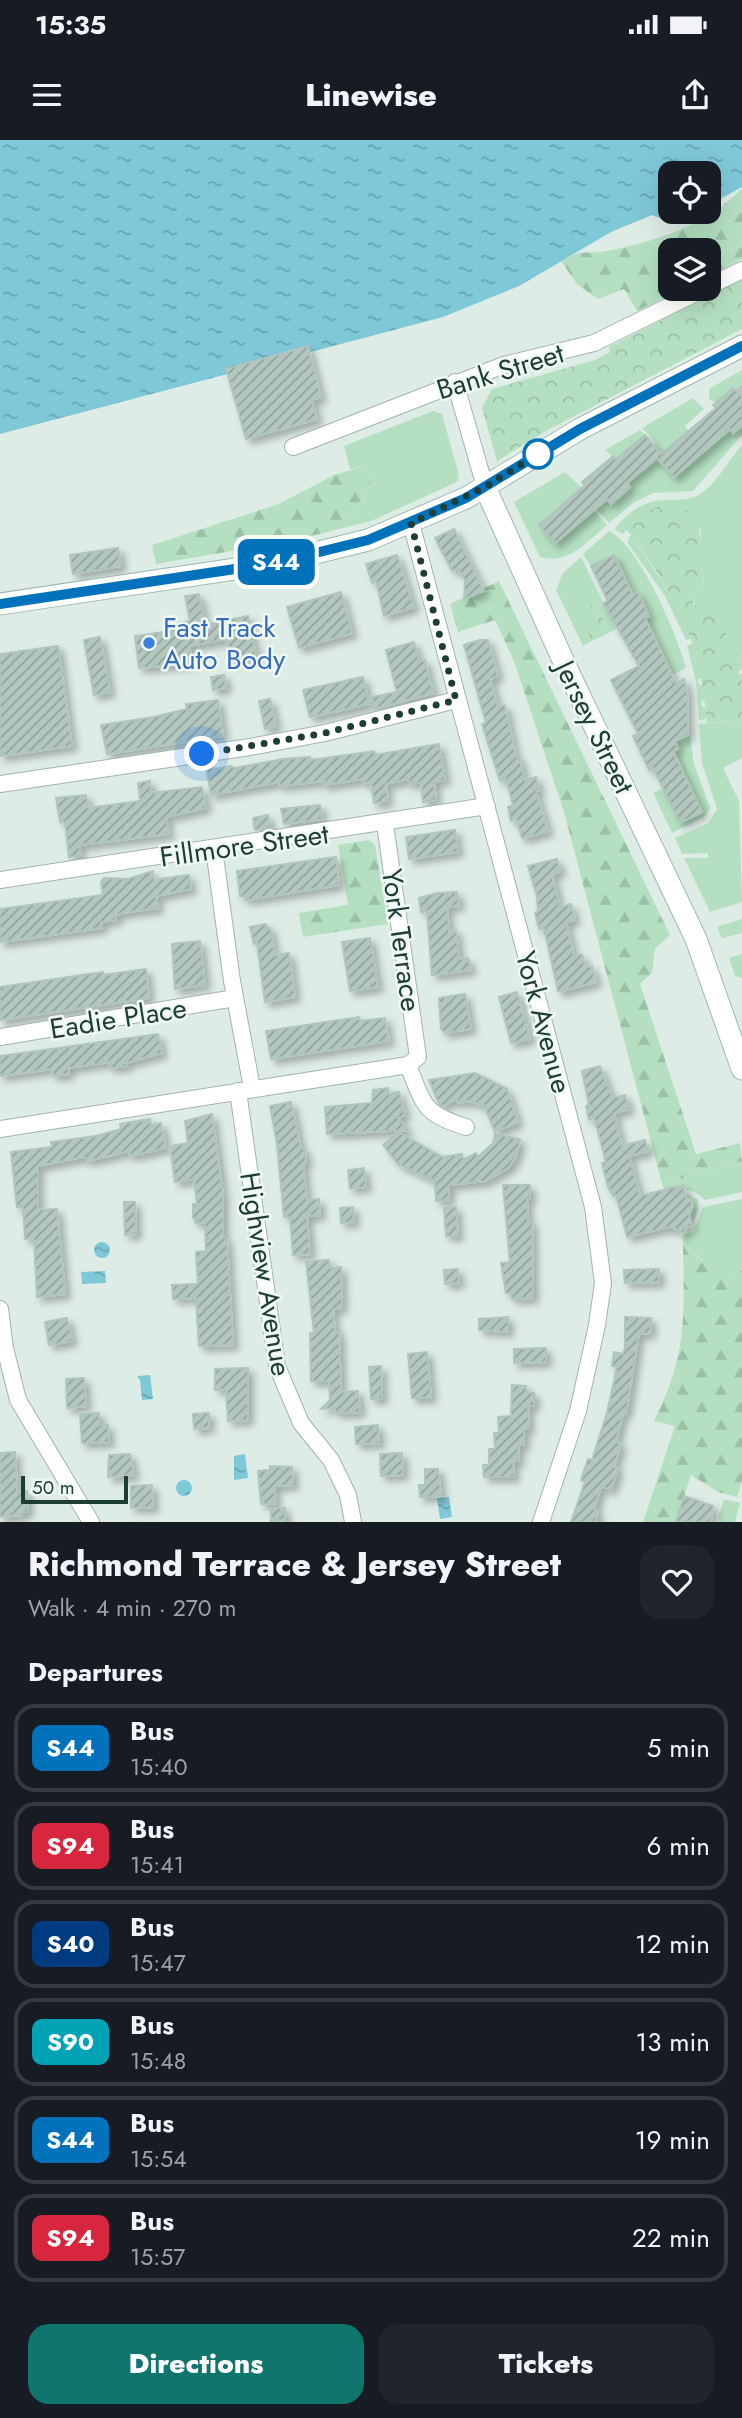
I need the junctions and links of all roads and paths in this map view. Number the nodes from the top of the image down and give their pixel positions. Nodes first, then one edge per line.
1 (742, 270) edge
2 (721, 280) edge
3 (680, 301) edge
4 (742, 346) edge
5 (455, 382) junction
6 (293, 447) dead end
7 (485, 487) junction
8 (411, 523) junction
9 (0, 604) edge
10 (456, 700) junction
11 (0, 784) edge
12 (487, 806) junction
13 (385, 824) junction
14 (214, 849) junction
15 (0, 880) edge
16 (235, 998) junction
17 (0, 1037) edge
18 (413, 1061) junction
19 (742, 1069) edge
20 (245, 1090) junction
21 (466, 1127) dead end
22 (0, 1129) edge
23 (0, 1309) edge
24 (91, 1522) edge
25 (353, 1522) edge
26 (541, 1522) edge

1 - 2 street, Bank Street
3 - 5 street, Bank Street
4 - 7 main road
5 - 6 street, Bank Street
5 - 7 street, Jersey Street
7 - 8 main road
7 - 19 main road, Jersey Street
8 - 9 main road
8 - 10 street, York Avenue
10 - 11 street
10 - 12 street, York Avenue
12 - 13 street, Fillmore Street
12 - 26 street, York Avenue
13 - 14 street, Fillmore Street
13 - 18 street, York Terrace
14 - 15 street, Fillmore Street
14 - 16 street, Highview Avenue
16 - 17 street, Eadie Place
16 - 20 street, Highview Avenue
18 - 20 street
18 - 21 street, York Terrace
20 - 22 street
20 - 25 street, Highview Avenue
23 - 24 street

